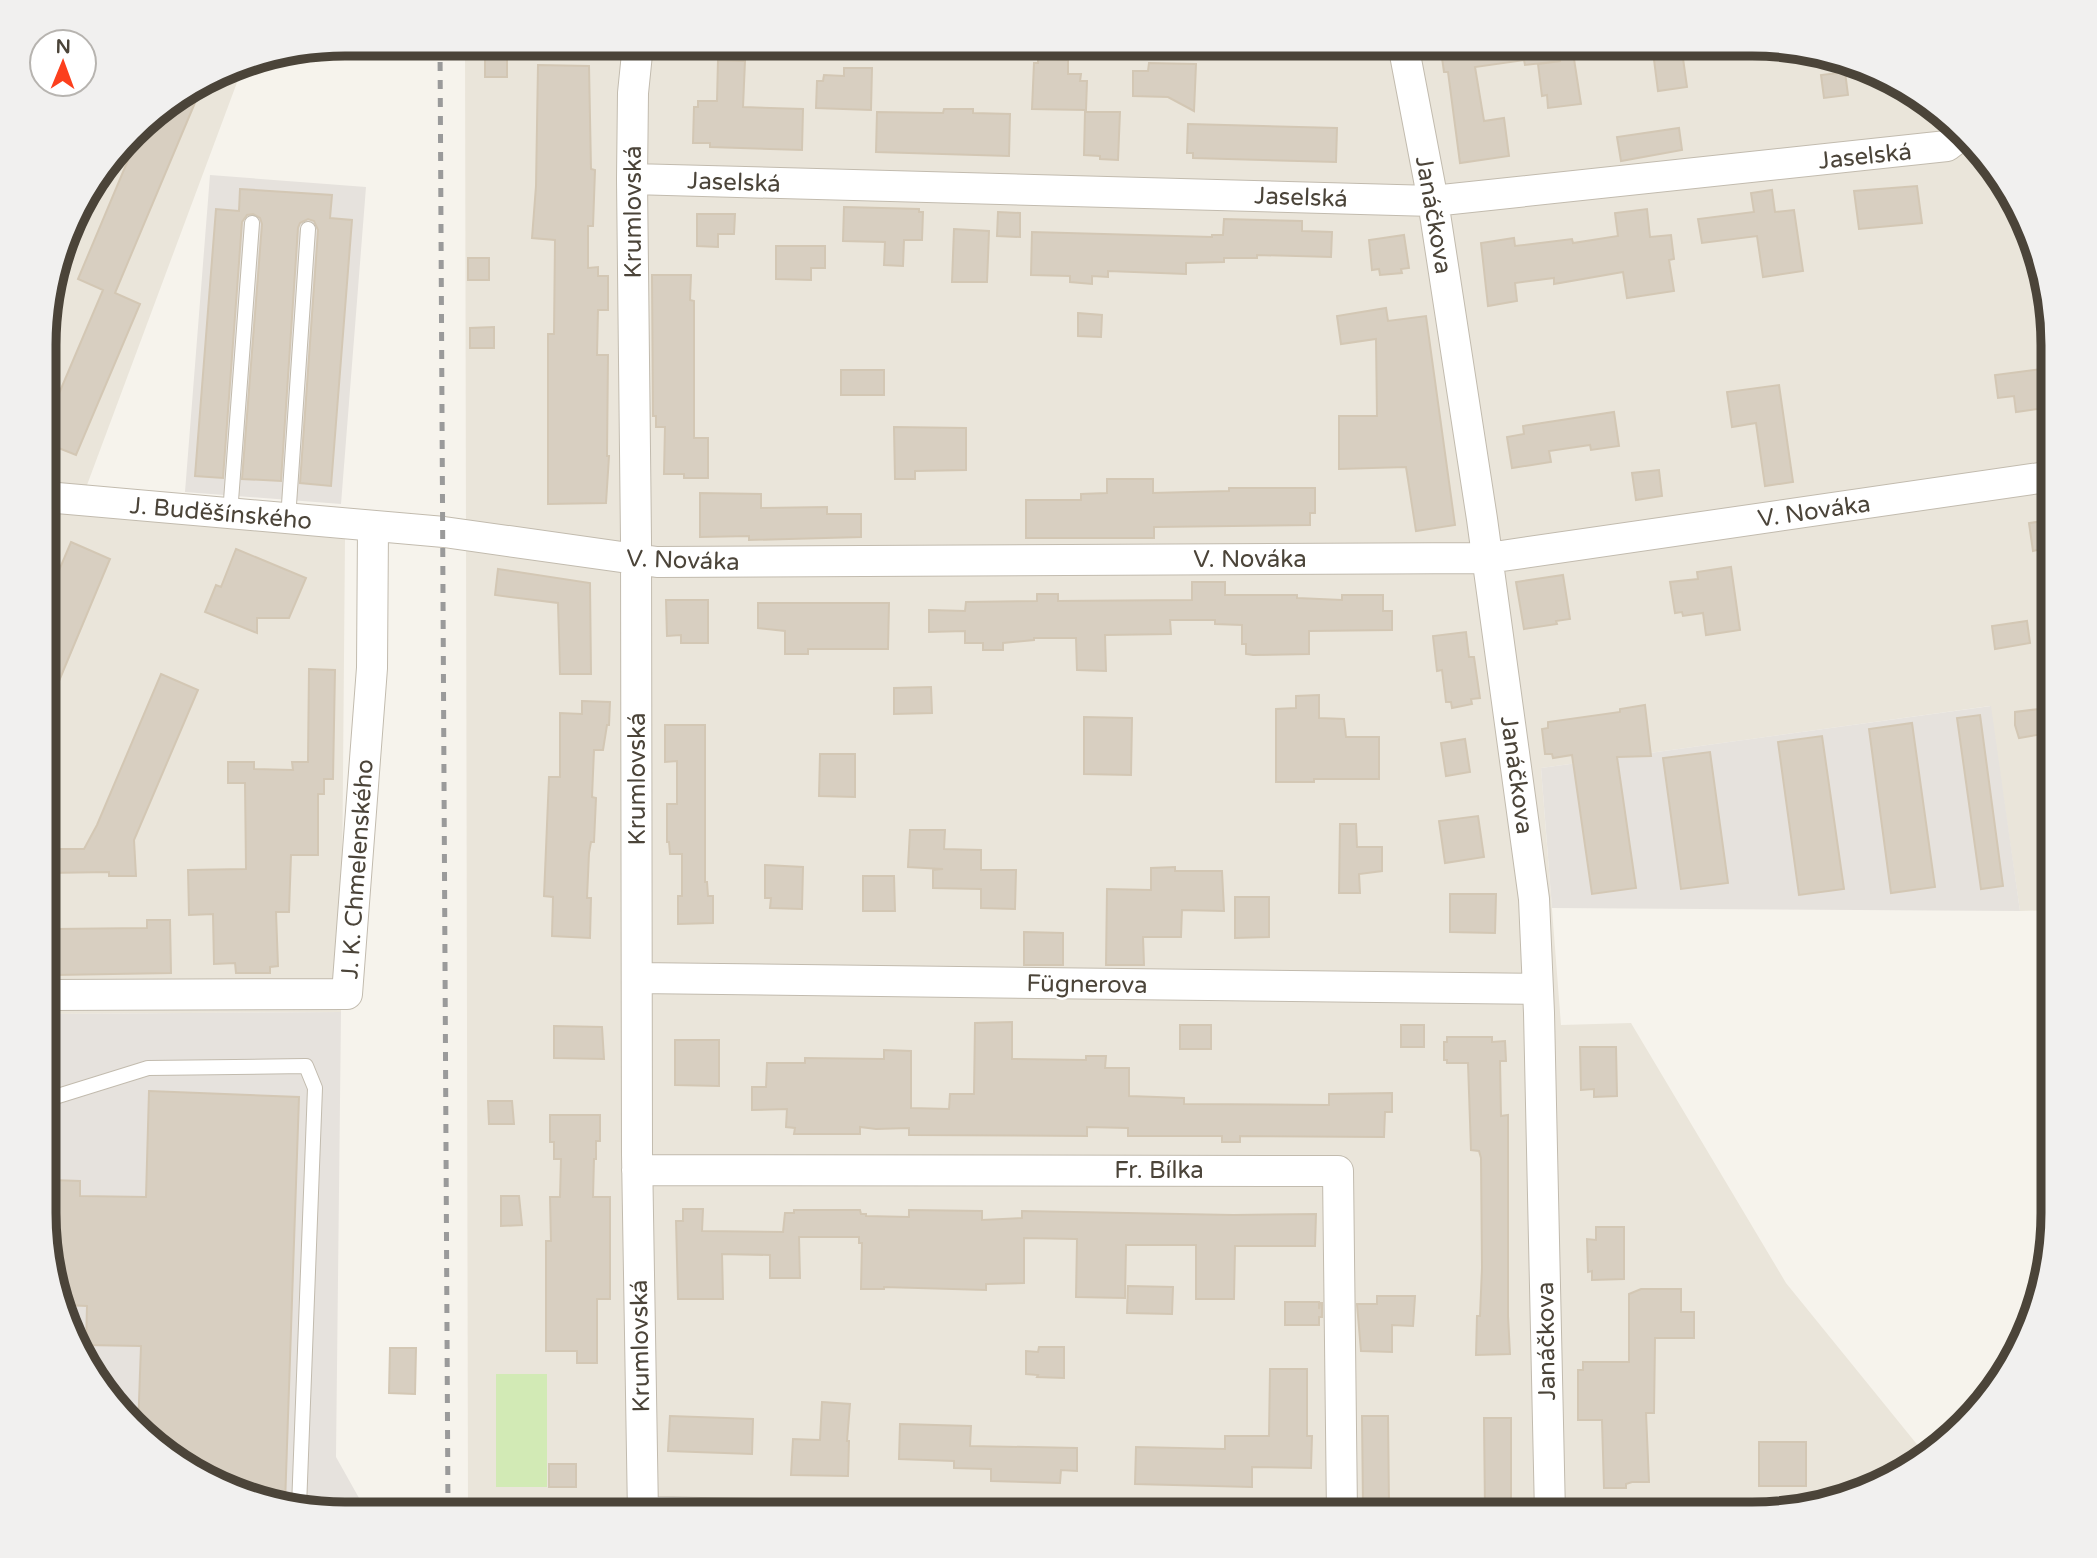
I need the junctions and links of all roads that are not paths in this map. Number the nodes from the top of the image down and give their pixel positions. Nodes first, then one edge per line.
1 (637, 56) edge
2 (1405, 56) edge
3 (1955, 140) edge
4 (632, 179) junction
5 (1433, 201) junction
6 (252, 223) dead end
7 (308, 229) dead end
8 (2041, 478) edge
9 (56, 499) edge
10 (230, 514) junction
11 (288, 519) junction
12 (385, 528) junction
13 (444, 532) joint
14 (1488, 558) junction
15 (636, 561) junction
16 (637, 978) junction
17 (1537, 989) junction
18 (56, 995) edge
19 (56, 1097) edge
20 (637, 1170) junction
21 (299, 1498) edge
22 (643, 1502) edge
23 (1342, 1502) edge
24 (1550, 1502) edge

1 - 4 street, Krumlovská
2 - 5 street, Janáčkova
3 - 5 street, Jaselská
4 - 5 street, Jaselská
4 - 15 street, Krumlovská
5 - 14 street, Janáčkova
6 - 10 lane
7 - 11 lane
8 - 14 street, V. Nováka
9 - 10 street, J. Buděšínského
10 - 11 street, J. Buděšínského
11 - 12 street, J. Buděšínského
12 - 13 street, J. Buděšínského
12 - 18 street, J. K. Chmelenského
13 - 15 street, V. Nováka
14 - 15 street, V. Nováka
14 - 17 street, Janáčkova
15 - 16 street, Krumlovská
16 - 17 street, Fügnerova
16 - 20 street, Krumlovská
17 - 24 street, Janáčkova
19 - 21 lane
20 - 22 street, Krumlovská
20 - 23 street, Fr. Bílka

